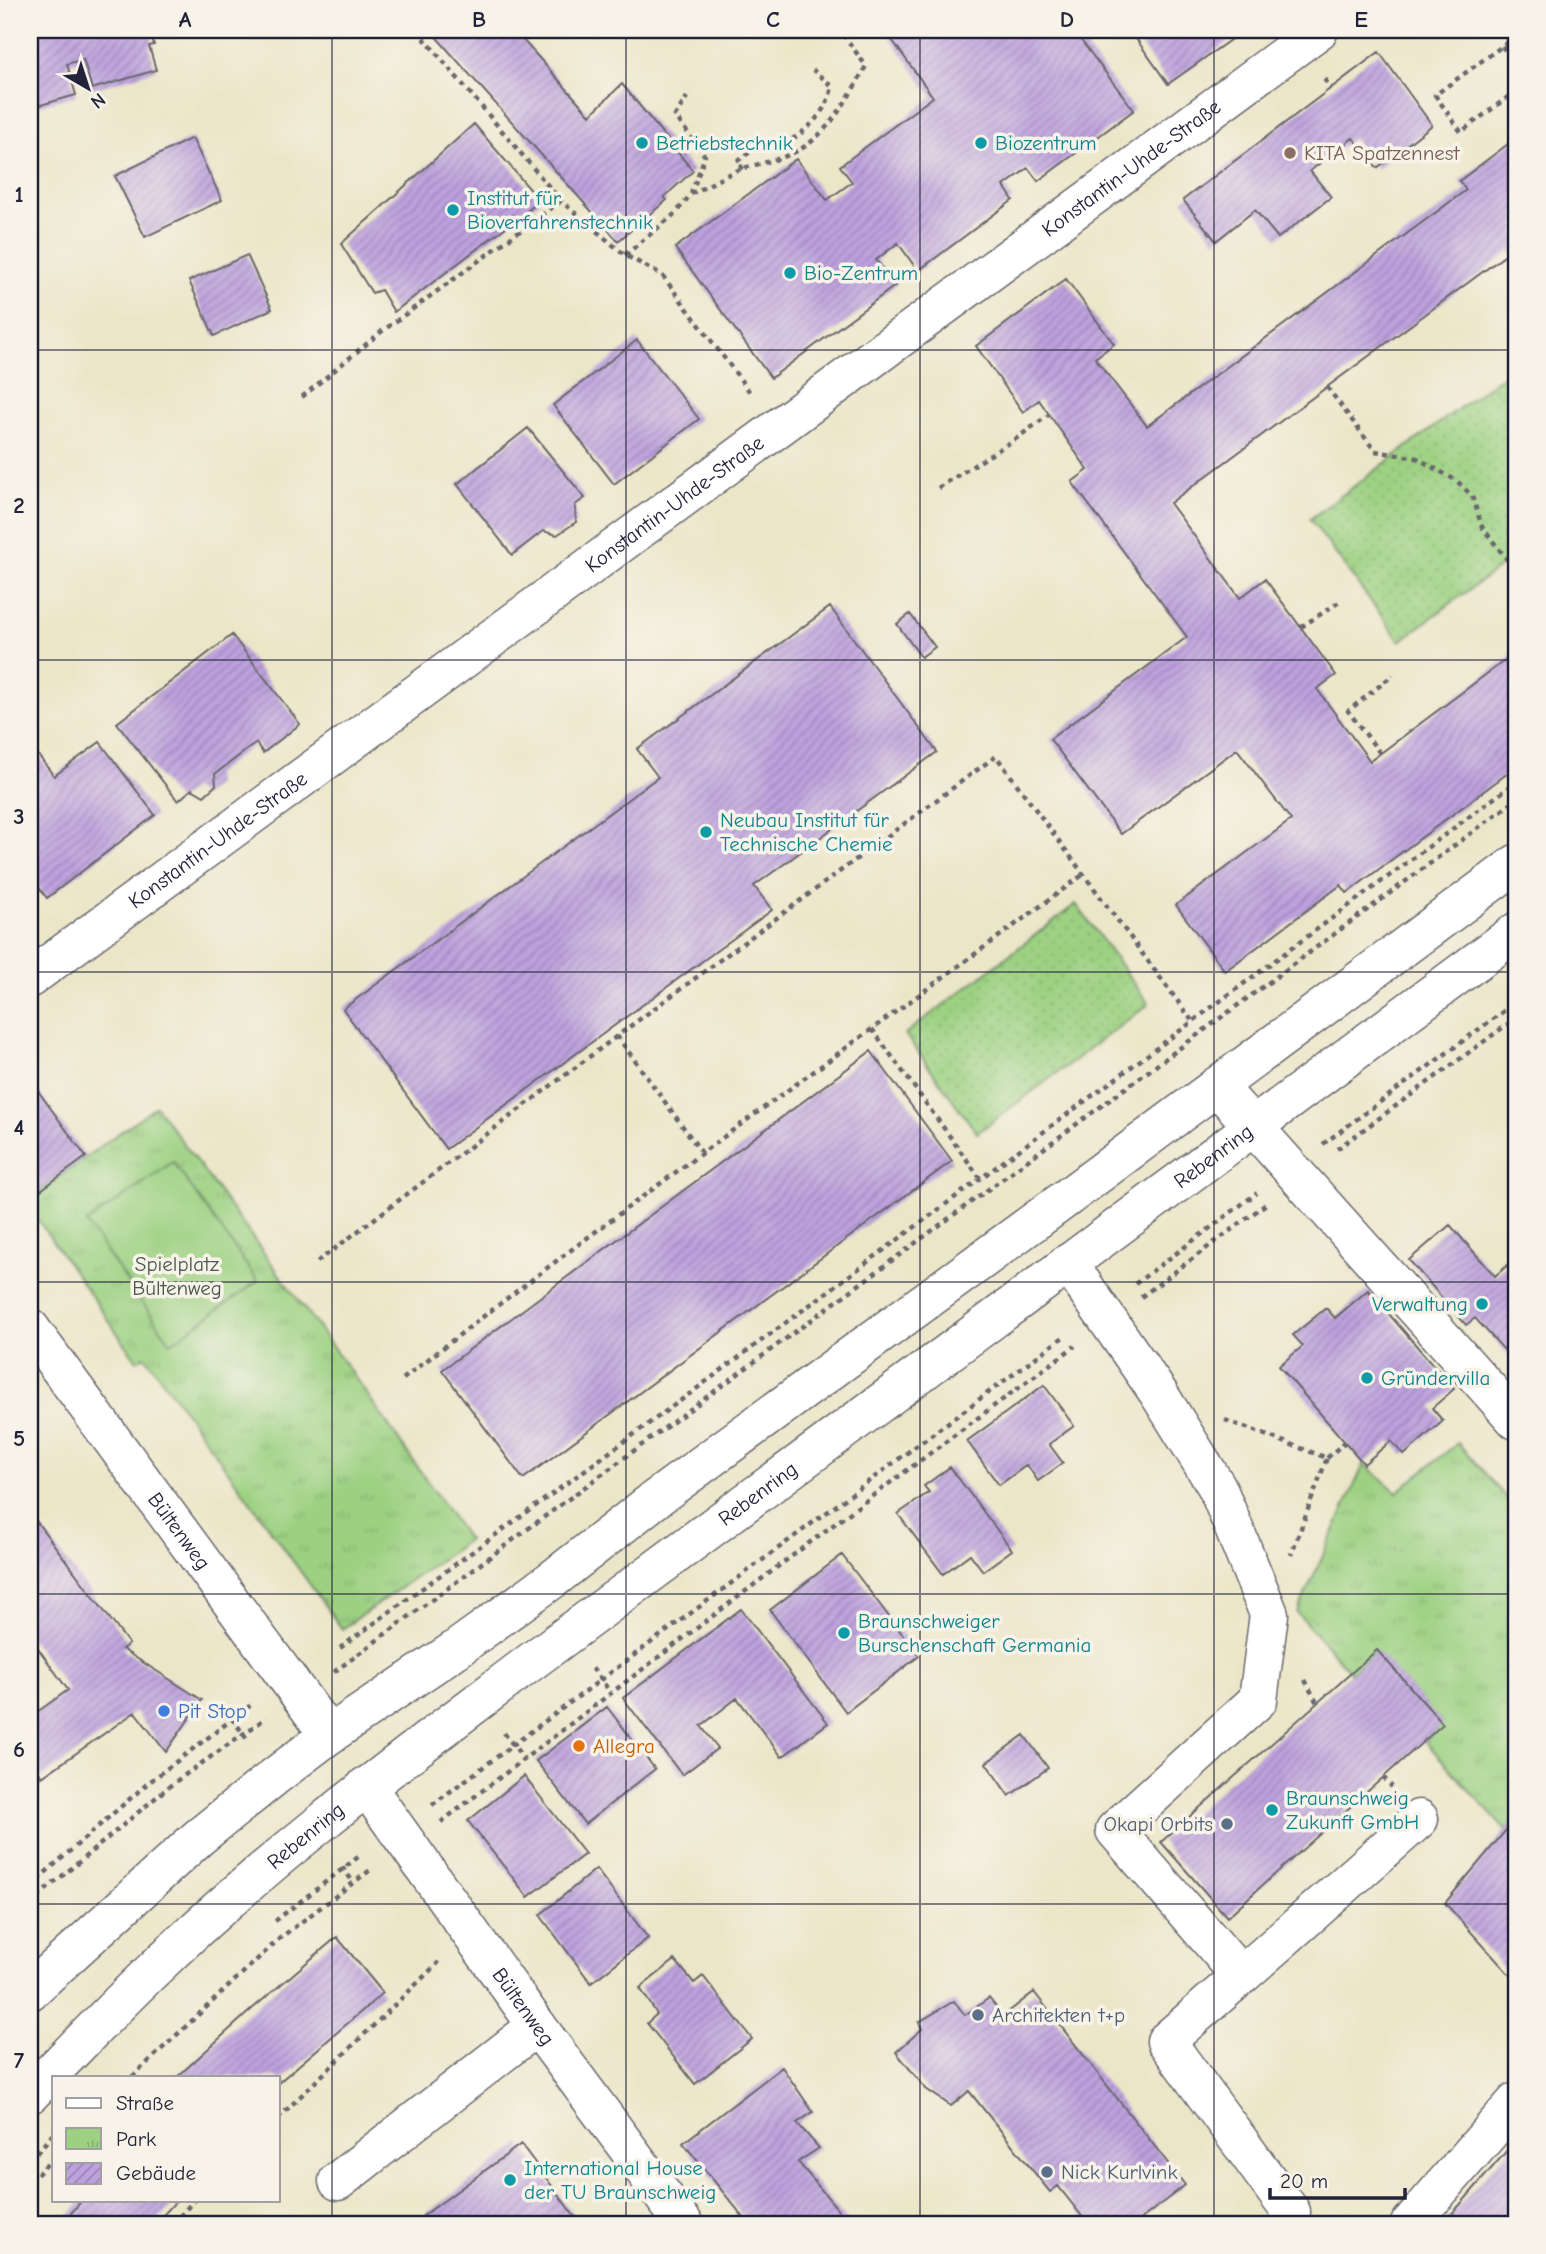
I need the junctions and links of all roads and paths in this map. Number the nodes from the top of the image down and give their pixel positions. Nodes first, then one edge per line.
1 (417, 30) edge
2 (840, 30) edge
3 (1319, 30) edge
4 (1516, 36) edge
5 (1502, 46) junction
6 (1516, 66) edge
7 (813, 70) dead end
8 (1324, 79) dead end
9 (1331, 88) dead end
10 (1516, 91) edge
11 (687, 97) dead end
12 (743, 169) junction
13 (691, 194) junction
14 (561, 201) junction
15 (625, 255) junction
16 (1327, 387) dead end
17 (302, 397) dead end
18 (1049, 415) dead end
19 (777, 428) junction
20 (938, 488) dead end
21 (1516, 571) edge
22 (1339, 602) dead end
23 (1301, 627) dead end
24 (1393, 675) dead end
25 (1380, 753) dead end
26 (1516, 782) edge
27 (1516, 800) edge
28 (1516, 863) edge
29 (1084, 874) junction
30 (1516, 932) edge
31 (30, 978) edge
32 (1516, 1002) edge
33 (1516, 1018) edge
34 (1193, 1022) junction
35 (872, 1029) junction
36 (617, 1036) junction
37 (1217, 1086) junction
38 (1254, 1127) junction
39 (1337, 1149) dead end
40 (702, 1153) junction
41 (980, 1178) junction
42 (1283, 1183) junction
43 (317, 1262) dead end
44 (1068, 1263) junction
45 (1104, 1315) junction
46 (30, 1328) edge
47 (403, 1379) dead end
48 (1516, 1420) edge
49 (1345, 1443) dead end
50 (1326, 1458) dead end
51 (340, 1648) dead end
52 (600, 1680) junction
53 (611, 1693) junction
54 (300, 1696) junction
55 (251, 1705) dead end
56 (329, 1735) junction
57 (514, 1746) junction
58 (524, 1759) junction
59 (366, 1786) junction
60 (1419, 1819) dead end
61 (440, 1822) dead end
62 (397, 1830) junction
63 (373, 1868) dead end
64 (30, 1886) edge
65 (30, 1903) edge
66 (270, 1925) dead end
67 (440, 1961) dead end
68 (1241, 1976) junction
69 (30, 1992) edge
70 (537, 2026) junction
71 (133, 2076) edge
72 (30, 2094) edge
73 (1516, 2102) edge
74 (280, 2116) edge
75 (52, 2135) edge
76 (52, 2159) edge
77 (30, 2160) edge
78 (338, 2181) dead end
79 (30, 2182) edge
80 (192, 2202) edge
81 (173, 2224) edge
82 (684, 2224) edge
83 (1289, 2224) edge
84 (1410, 2224) edge

1 - 14 path
2 - 12 path
3 - 19 main road, Konstantin-Uhde-Straße
4 - 5 path
5 - 6 path
5 - 10 path
7 - 12 path
8 - 9 path
11 - 13 path
12 - 13 path
13 - 15 path
14 - 15 path
14 - 17 path
15 - 19 path
16 - 21 path
18 - 20 path
19 - 31 main road, Konstantin-Uhde-Straße
22 - 23 path
24 - 25 path
26 - 34 path
27 - 54 path
28 - 37 main road
29 - 34 path
29 - 35 path
29 - 36 path
30 - 38 main road, Rebenring
32 - 42 path
33 - 39 path
34 - 41 path
35 - 40 path
35 - 41 path
36 - 40 path
36 - 43 path
37 - 38 main road
37 - 56 main road
38 - 42 main road
38 - 44 main road, Rebenring
40 - 47 path
41 - 51 path
42 - 45 path
42 - 45 path
42 - 48 main road
44 - 45 main road
44 - 59 main road, Rebenring
45 - 52 path
45 - 53 path
45 - 68 main road
46 - 54 main road, Bültenweg
49 - 50 path
52 - 53 path
52 - 57 path
53 - 58 path
54 - 56 main road, Bültenweg
54 - 65 path
55 - 64 path
56 - 69 main road
57 - 58 path
57 - 62 path
58 - 61 path
59 - 62 main road, Bültenweg
59 - 72 main road, Rebenring
60 - 68 main road
62 - 66 path
62 - 70 main road, Bültenweg
63 - 71 path
67 - 74 path
68 - 83 main road
70 - 78 main road
70 - 82 main road, Bültenweg
73 - 84 main road
75 - 77 path
76 - 79 path
80 - 81 path

